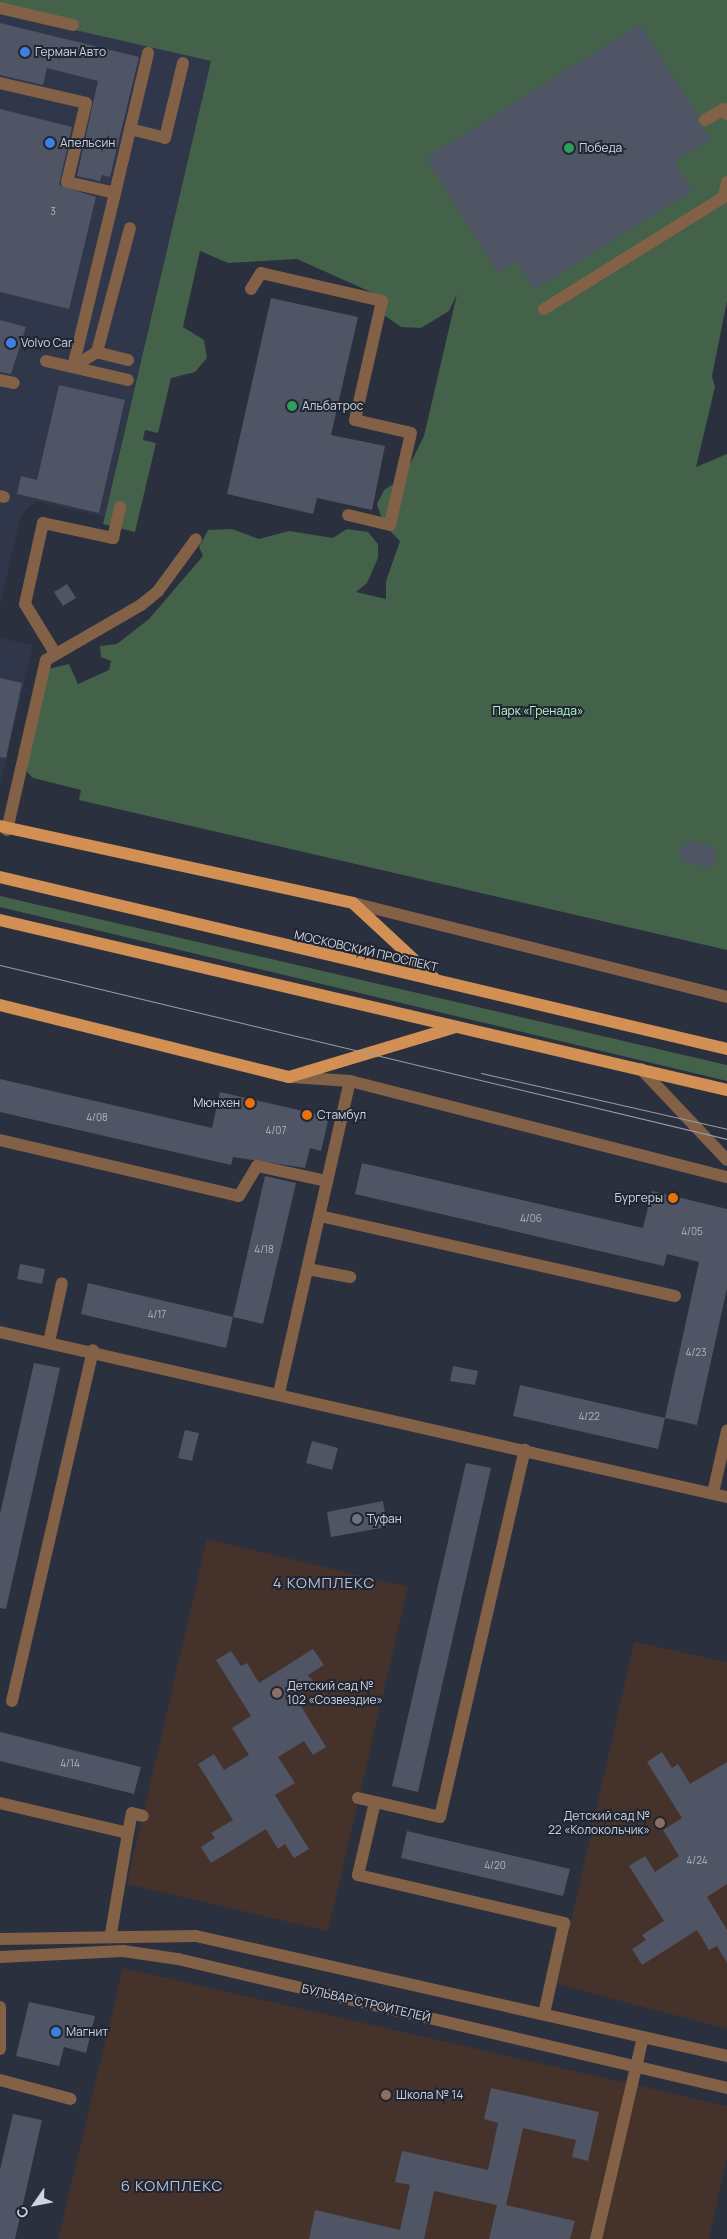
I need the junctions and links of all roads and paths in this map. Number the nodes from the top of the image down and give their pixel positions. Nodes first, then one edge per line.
1 (0, 8) edge
2 (73, 26) dead end
3 (148, 53) dead end
4 (183, 63) dead end
5 (0, 83) edge
6 (727, 114) edge
7 (705, 120) dead end
8 (130, 130) junction
9 (727, 182) edge
10 (115, 193) junction
11 (725, 196) edge
12 (130, 228) dead end
13 (251, 289) dead end
14 (544, 309) dead end
15 (97, 352) junction
16 (46, 360) dead end
17 (128, 360) dead end
18 (73, 367) junction
19 (0, 380) edge
20 (128, 380) dead end
21 (14, 383) dead end
22 (120, 507) dead end
23 (348, 515) dead end
24 (196, 539) dead end
25 (55, 653) junction
26 (4, 828) edge
27 (0, 878) edge
28 (353, 902) junction
29 (0, 920) edge
30 (438, 981) junction
31 (727, 997) edge
32 (0, 1005) edge
33 (457, 1026) junction
34 (727, 1049) edge
35 (641, 1069) junction
36 (289, 1077) junction
37 (350, 1080) junction
38 (727, 1090) edge
39 (0, 1140) edge
40 (727, 1160) edge
41 (727, 1177) edge
42 (327, 1181) junction
43 (320, 1216) junction
44 (308, 1269) junction
45 (350, 1276) dead end
46 (62, 1283) dead end
47 (675, 1296) dead end
48 (0, 1332) edge
49 (49, 1342) junction
50 (93, 1350) junction
51 (279, 1393) junction
52 (727, 1430) edge
53 (524, 1450) junction
54 (712, 1493) junction
55 (727, 1497) edge
56 (12, 1702) dead end
57 (358, 1798) dead end
58 (375, 1802) junction
59 (0, 1803) edge
60 (143, 1816) dead end
61 (128, 1833) junction
62 (111, 1934) junction
63 (0, 1939) edge
64 (0, 1957) edge
65 (0, 2007) edge
66 (544, 2014) junction
67 (643, 2037) junction
68 (0, 2049) edge
69 (727, 2056) edge
70 (636, 2066) junction
71 (0, 2080) edge
72 (727, 2088) edge
73 (71, 2099) dead end
74 (596, 2239) edge

1 - 2 street
3 - 8 street
4 - 8 street
5 - 10 street
6 - 7 street
8 - 10 street
9 - 11 street
10 - 18 street
11 - 14 street
12 - 15 street
13 - 23 street
15 - 17 street
15 - 18 street
16 - 18 street
18 - 20 street
19 - 21 street
22 - 25 street
24 - 25 street
25 - 26 street
26 - 28 main road
27 - 30 main road, МОСКОВСКИЙ ПРОСПЕКТ
28 - 30 main road
28 - 31 street
29 - 33 main road
30 - 34 main road, МОСКОВСКИЙ ПРОСПЕКТ
32 - 36 main road
33 - 35 main road
33 - 36 main road
35 - 38 main road
35 - 40 street
36 - 37 street
37 - 41 street
37 - 42 street
39 - 42 street
42 - 43 street
43 - 44 street
43 - 47 street
44 - 45 street
44 - 51 street
46 - 49 street
48 - 49 street
49 - 50 street
50 - 51 street
50 - 56 street
51 - 53 street
52 - 54 street
53 - 54 street
53 - 58 street
54 - 55 street
57 - 58 street
58 - 66 street
59 - 61 street
60 - 61 street
61 - 62 street
62 - 63 street
62 - 66 street
64 - 70 street, БУЛЬВАР СТРОИТЕЛЕЙ
65 - 68 street
66 - 67 street
67 - 69 street
67 - 70 street
70 - 72 street, БУЛЬВАР СТРОИТЕЛЕЙ
70 - 74 street
71 - 73 street

